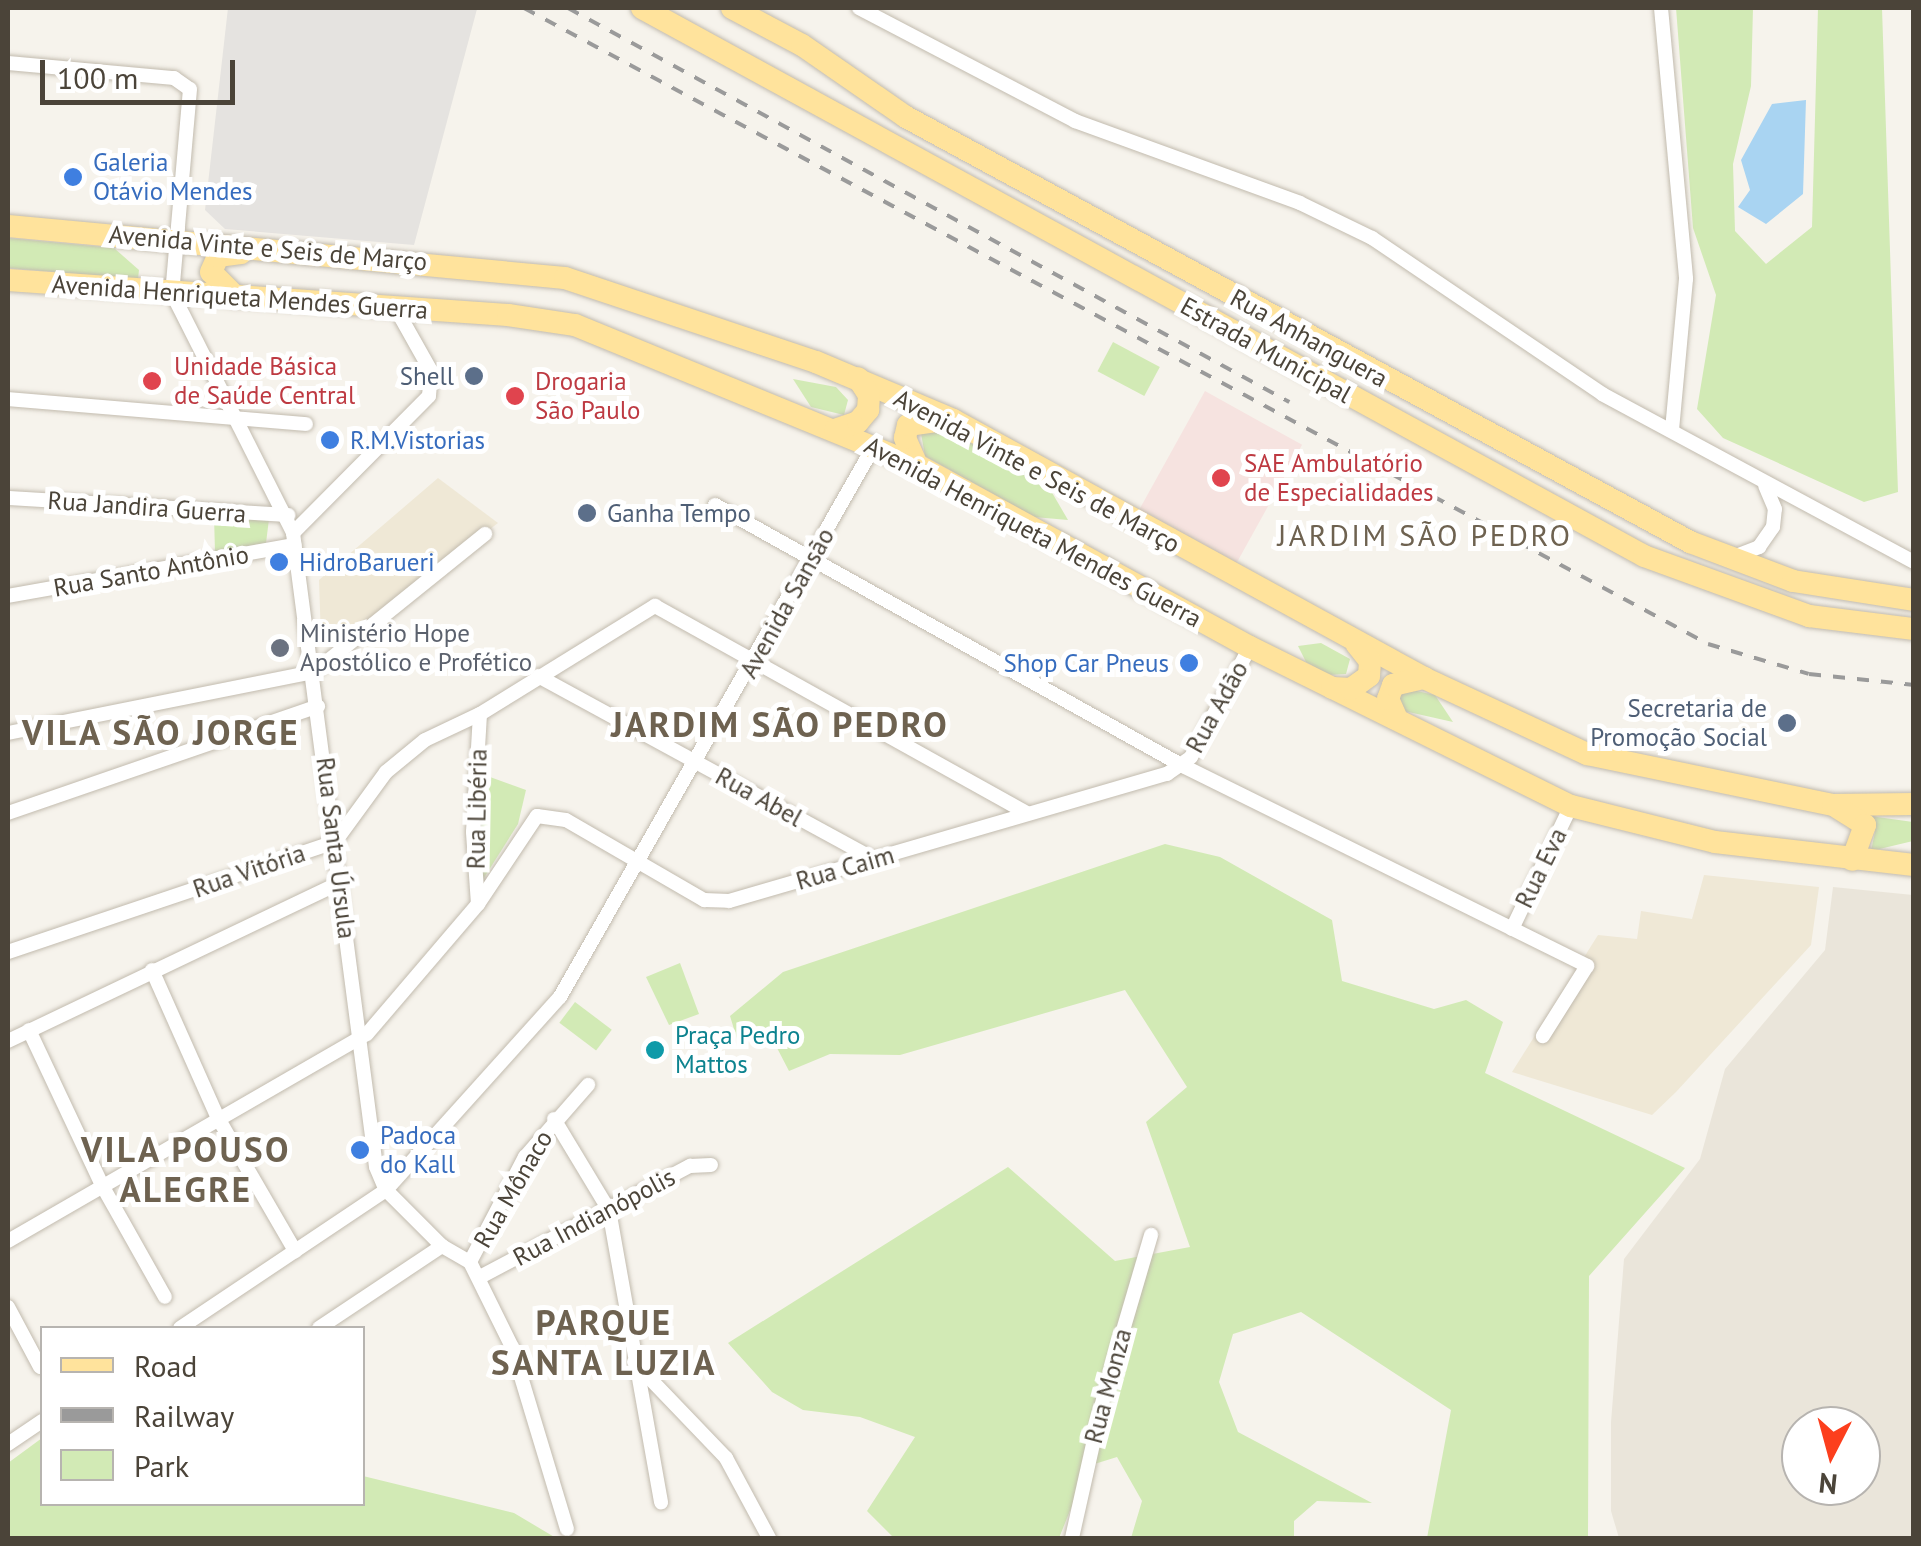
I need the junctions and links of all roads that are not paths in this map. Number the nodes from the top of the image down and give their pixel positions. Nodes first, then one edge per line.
1 (642, 8) edge
2 (732, 8) edge
3 (859, 8) edge
4 (1662, 8) edge
5 (761, 22) junction
6 (675, 24) junction
7 (744, 52) junction
8 (8, 62) edge
9 (897, 147) junction
10 (8, 226) edge
11 (178, 241) junction
12 (269, 249) junction
13 (8, 280) edge
14 (172, 293) junction
15 (240, 299) junction
16 (396, 309) junction
17 (858, 378) junction
18 (8, 399) edge
19 (240, 418) junction
20 (953, 420) junction
21 (306, 424) dead end
22 (835, 430) junction
23 (1672, 430) junction
24 (874, 446) junction
25 (917, 465) junction
26 (1765, 486) junction
27 (8, 498) edge
28 (715, 505) dead end
29 (288, 515) junction
30 (485, 534) dead end
31 (294, 539) junction
32 (812, 556) junction
33 (1719, 556) junction
34 (1914, 562) edge
35 (8, 596) edge
36 (1914, 600) edge
37 (1914, 629) edge
38 (1354, 640) junction
39 (1250, 648) junction
40 (755, 661) junction
41 (314, 672) junction
42 (538, 676) junction
43 (1424, 678) junction
44 (1328, 688) junction
45 (318, 706) junction
46 (480, 714) junction
47 (1396, 720) junction
48 (8, 733) edge
49 (697, 763) junction
50 (1184, 766) junction
51 (1914, 804) edge
52 (1833, 805) junction
53 (1571, 806) junction
54 (8, 813) edge
55 (1027, 814) junction
56 (336, 842) junction
57 (875, 860) junction
58 (1852, 860) junction
59 (638, 863) junction
60 (1914, 865) edge
61 (341, 882) junction
62 (478, 904) junction
63 (1512, 929) junction
64 (8, 952) edge
65 (152, 970) junction
66 (29, 1030) junction
67 (1543, 1036) dead end
68 (359, 1039) junction
69 (8, 1041) edge
70 (588, 1086) dead end
71 (218, 1118) junction
72 (554, 1120) junction
73 (710, 1165) dead end
74 (103, 1187) junction
75 (386, 1190) junction
76 (608, 1210) junction
77 (1151, 1235) dead end
78 (8, 1242) edge
79 (442, 1246) junction
80 (295, 1251) junction
81 (470, 1262) junction
82 (480, 1277) junction
83 (165, 1297) dead end
84 (8, 1308) edge
85 (183, 1326) edge
86 (322, 1326) edge
87 (633, 1360) junction
88 (40, 1367) dead end
89 (40, 1422) edge
90 (8, 1444) edge
91 (662, 1502) dead end
92 (567, 1529) dead end
93 (769, 1538) edge
94 (1072, 1538) edge

1 - 6 main road, Estrada Municipal
2 - 5 main road, Rua Anhanguera
3 - 23 street
4 - 23 street
5 - 7 main road
5 - 33 main road, Rua Anhanguera
6 - 7 main road
6 - 9 main road, Estrada Municipal
7 - 9 main road
8 - 11 street
9 - 37 main road, Estrada Municipal
10 - 11 main road, Avenida Vinte e Seis de Março
11 - 12 main road, Avenida Vinte e Seis de Março
11 - 14 street
12 - 15 main road
12 - 17 main road, Avenida Vinte e Seis de Março
13 - 14 main road, Avenida Henriqueta Mendes Guerra
14 - 15 main road, Avenida Henriqueta Mendes Guerra
14 - 19 street, Rua Santa Úrsula
15 - 16 main road, Avenida Henriqueta Mendes Guerra
16 - 22 main road, Avenida Henriqueta Mendes Guerra
16 - 31 street
17 - 20 main road, Avenida Vinte e Seis de Março
17 - 22 main road
18 - 19 street
19 - 21 street
19 - 29 street, Rua Santa Úrsula
20 - 25 main road
20 - 38 main road, Avenida Vinte e Seis de Março
22 - 24 main road, Avenida Henriqueta Mendes Guerra
23 - 26 street
24 - 25 main road, Avenida Henriqueta Mendes Guerra
24 - 32 street, Avenida Sansão
25 - 39 main road, Avenida Henriqueta Mendes Guerra
26 - 33 street
26 - 34 street
27 - 29 street, Rua Jandira Guerra
28 - 32 street
29 - 31 street, Rua Santa Úrsula
30 - 41 street
31 - 35 street, Rua Santo Antônio
31 - 41 street, Rua Santa Úrsula
32 - 40 street, Avenida Sansão
32 - 50 street
33 - 36 main road, Rua Anhanguera
38 - 43 main road, Avenida Vinte e Seis de Março
38 - 44 main road
39 - 44 main road, Avenida Henriqueta Mendes Guerra
39 - 50 street, Rua Adão
40 - 42 street, Rua Vitória
40 - 49 street, Avenida Sansão
40 - 55 street
41 - 45 street, Rua Santa Úrsula
41 - 48 street
42 - 46 street, Rua Vitória
42 - 49 street, Rua Abel
43 - 47 main road
43 - 52 main road, Avenida Vinte e Seis de Março
44 - 47 main road, Avenida Henriqueta Mendes Guerra
45 - 54 street
45 - 56 street, Rua Santa Úrsula
46 - 56 street, Rua Vitória
46 - 62 street, Rua Libéria
47 - 53 main road, Avenida Henriqueta Mendes Guerra
49 - 57 street, Rua Abel
49 - 59 street, Avenida Sansão
50 - 55 street, Rua Caim
50 - 63 street
51 - 52 main road, Avenida Vinte e Seis de Março
52 - 58 main road
53 - 58 main road, Avenida Henriqueta Mendes Guerra
53 - 63 street, Rua Eva
55 - 57 street, Rua Caim
56 - 61 street, Rua Santa Úrsula
56 - 64 street, Rua Vitória
57 - 59 street, Rua Caim
58 - 60 main road, Avenida Henriqueta Mendes Guerra
59 - 62 street, Rua Caim
59 - 75 street, Avenida Sansão
61 - 65 street
61 - 68 street, Rua Santa Úrsula
62 - 68 street
63 - 67 street
65 - 66 street
65 - 71 street
66 - 69 street
66 - 74 street
68 - 71 street
68 - 75 street, Rua Santa Úrsula
70 - 72 street, Rua Mônaco
71 - 74 street
71 - 80 street
72 - 76 street
72 - 81 street, Rua Mônaco
73 - 76 street, Rua Indianópolis
74 - 78 street
74 - 83 street
75 - 79 street
75 - 80 street, Avenida Sansão
76 - 82 street, Rua Indianópolis
76 - 87 street
77 - 94 street, Rua Monza
79 - 81 street
79 - 86 street
80 - 85 street, Avenida Sansão
81 - 82 street, Rua Mônaco
82 - 92 street, Rua Mônaco
84 - 88 street
87 - 91 street
87 - 93 street
89 - 90 street

